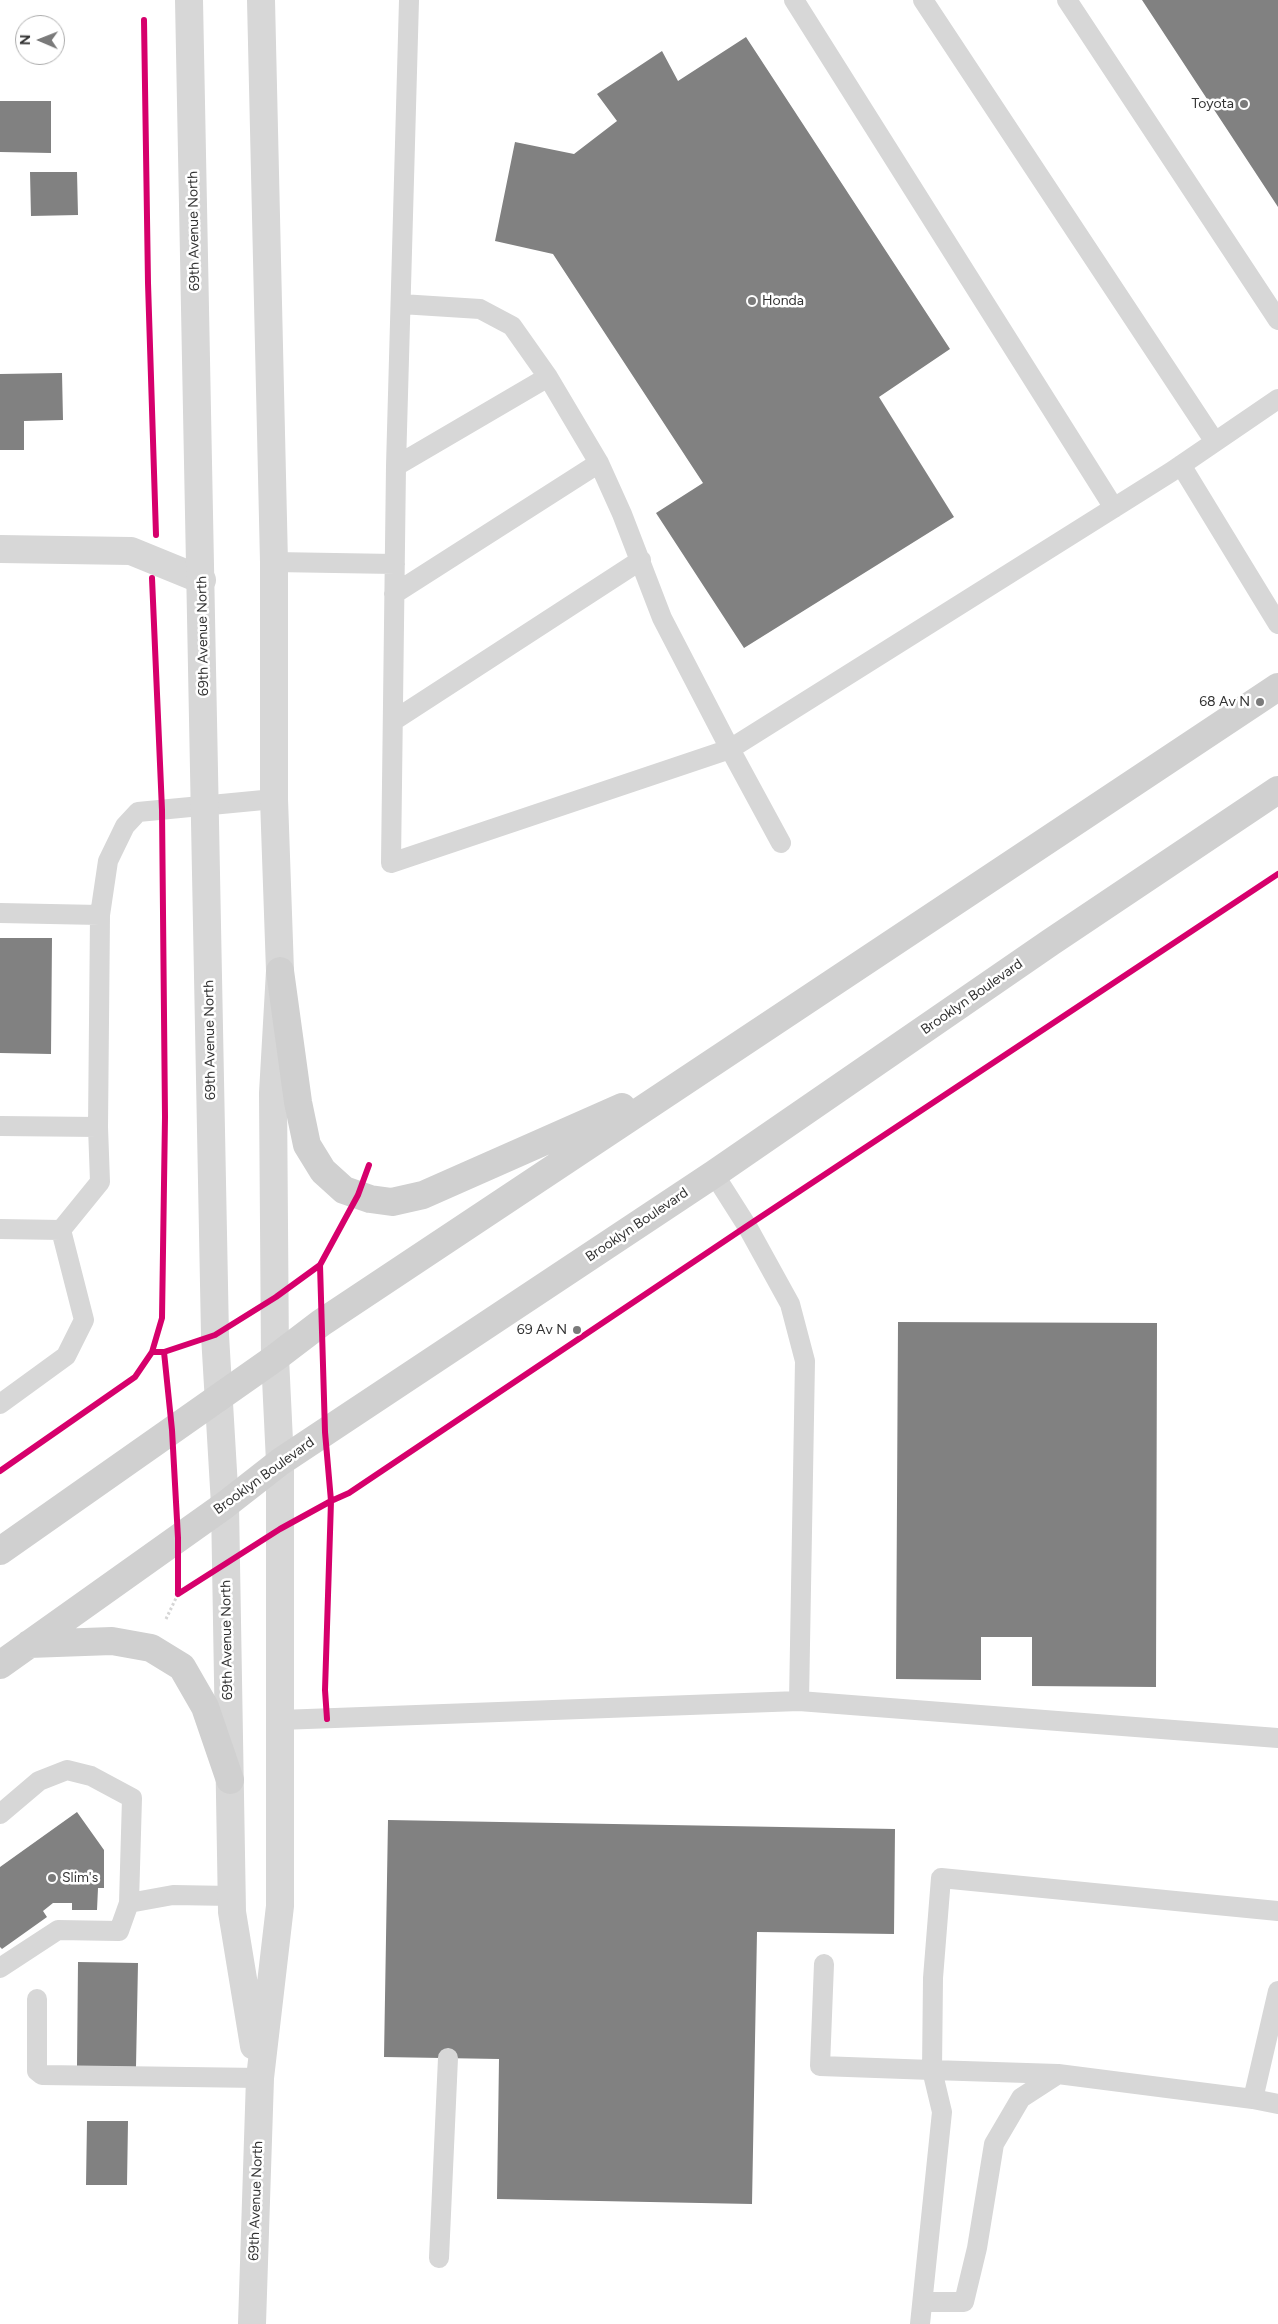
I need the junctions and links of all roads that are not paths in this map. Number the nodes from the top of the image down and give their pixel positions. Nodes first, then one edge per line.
1 (190, 0) edge
2 (261, 0) edge
3 (409, 0) edge
4 (794, 0) edge
5 (923, 0) edge
6 (1067, 0) edge
7 (401, 304) junction
8 (1278, 320) edge
9 (548, 377) junction
10 (1278, 399) edge
11 (1216, 442) junction
12 (599, 464) junction
13 (396, 466) junction
14 (1182, 466) junction
15 (1114, 508) junction
16 (0, 549) edge
17 (641, 560) junction
18 (274, 562) junction
19 (395, 564) junction
20 (202, 580) junction
21 (394, 594) junction
22 (1278, 624) edge
23 (1278, 687) edge
24 (393, 721) junction
25 (730, 749) junction
26 (1278, 790) edge
27 (274, 799) junction
28 (206, 805) junction
29 (781, 842) dead end
30 (0, 913) edge
31 (100, 915) junction
32 (280, 971) junction
33 (687, 1078) junction
34 (0, 1126) edge
35 (98, 1127) junction
36 (714, 1174) junction
37 (0, 1229) edge
38 (61, 1230) junction
39 (275, 1358) junction
40 (217, 1400) junction
41 (0, 1404) edge
42 (280, 1462) junction
43 (225, 1505) junction
44 (0, 1551) edge
45 (29, 1644) junction
46 (0, 1665) edge
47 (799, 1701) junction
48 (280, 1720) junction
49 (1278, 1738) edge
50 (230, 1780) junction
51 (0, 1814) edge
52 (232, 1896) junction
53 (129, 1903) junction
54 (1278, 1911) edge
55 (824, 1964) dead end
56 (0, 1968) edge
57 (1278, 1991) edge
58 (37, 1999) dead end
59 (448, 2058) dead end
60 (932, 2070) junction
61 (1058, 2074) junction
62 (260, 2078) junction
63 (1252, 2099) junction
64 (1278, 2104) edge
65 (439, 2258) dead end
66 (924, 2302) junction
67 (252, 2324) edge
68 (920, 2324) edge

1 - 20 street, 69th Avenue North
2 - 18 street, 69th Avenue North
3 - 7 lane
4 - 15 lane
5 - 11 lane
6 - 8 lane
7 - 9 lane
7 - 13 lane
9 - 12 lane
9 - 13 lane
10 - 11 lane
11 - 14 lane
12 - 17 lane
12 - 21 lane
13 - 19 lane
14 - 15 lane
14 - 22 lane
15 - 25 lane
16 - 20 street
17 - 24 lane
17 - 25 lane
18 - 19 lane
18 - 27 street, 69th Avenue North
19 - 21 lane
20 - 28 street, 69th Avenue North
21 - 24 lane
23 - 33 main road
24 - 25 lane
25 - 29 lane
26 - 36 main road, Brooklyn Boulevard
27 - 28 lane
27 - 32 street, 69th Avenue North
28 - 31 lane
28 - 40 street, 69th Avenue North
30 - 31 lane
31 - 35 lane
32 - 33 main road
32 - 39 street, 69th Avenue North
33 - 39 main road
34 - 35 lane
35 - 38 lane
36 - 42 main road, Brooklyn Boulevard
36 - 47 lane
37 - 38 lane
38 - 41 lane
39 - 40 main road
39 - 42 street, 69th Avenue North
40 - 43 street, 69th Avenue North
40 - 44 main road
42 - 43 main road, Brooklyn Boulevard
42 - 48 street, 69th Avenue North
43 - 45 main road, Brooklyn Boulevard
43 - 50 street, 69th Avenue North
45 - 46 main road, Brooklyn Boulevard
45 - 50 main road
47 - 48 lane
47 - 49 lane
48 - 62 street, 69th Avenue North
50 - 52 street, 69th Avenue North
51 - 53 lane
52 - 53 lane
52 - 62 street, 69th Avenue North
53 - 56 lane
54 - 60 lane
55 - 60 lane
57 - 63 lane
58 - 62 lane
59 - 65 lane
60 - 61 lane
60 - 66 lane
61 - 63 lane
61 - 66 lane
62 - 67 street, 69th Avenue North
63 - 64 lane
66 - 68 lane

